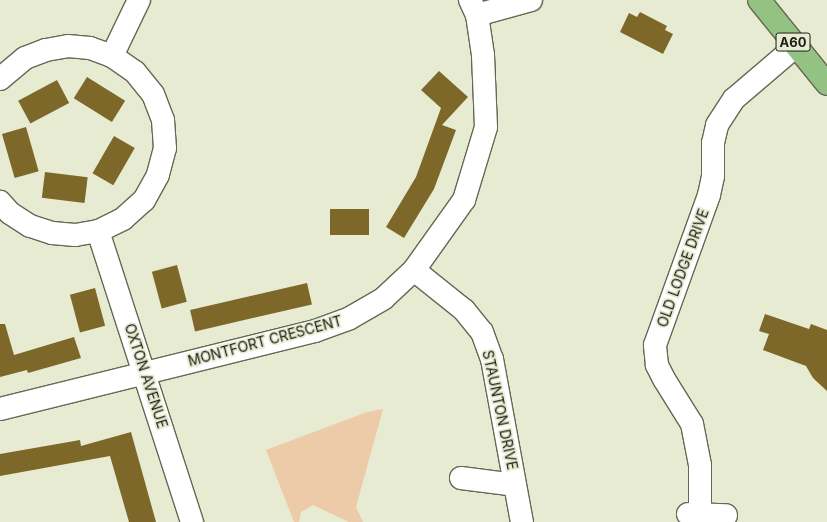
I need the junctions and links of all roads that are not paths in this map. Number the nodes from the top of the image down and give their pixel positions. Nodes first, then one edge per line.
1 (139, 0) edge
2 (531, 0) edge
3 (759, 0) edge
4 (473, 8) edge
5 (796, 46) junction
6 (112, 56) junction
7 (0, 79) edge
8 (827, 84) edge
9 (827, 88) edge
10 (0, 202) edge
11 (98, 231) junction
12 (414, 270) junction
13 (146, 373) junction
14 (0, 409) edge
15 (461, 478) dead end
16 (515, 485) junction
17 (726, 515) dead end
18 (192, 522) edge
19 (522, 522) edge

1 - 6 street
2 - 4 street
3 - 5 highway, A60
4 - 12 street, MONTFORT CRESCENT
5 - 8 highway, A60
5 - 17 street, OLD LODGE DRIVE
6 - 7 street
6 - 11 street
8 - 9 highway, A60
10 - 11 street
11 - 13 street, OXTON AVENUE
12 - 13 street, MONTFORT CRESCENT
12 - 16 street, STAUNTON DRIVE
13 - 14 street, MONTFORT CRESCENT
13 - 18 street, OXTON AVENUE
15 - 16 street, STAUNTON DRIVE
16 - 19 street, STAUNTON DRIVE

